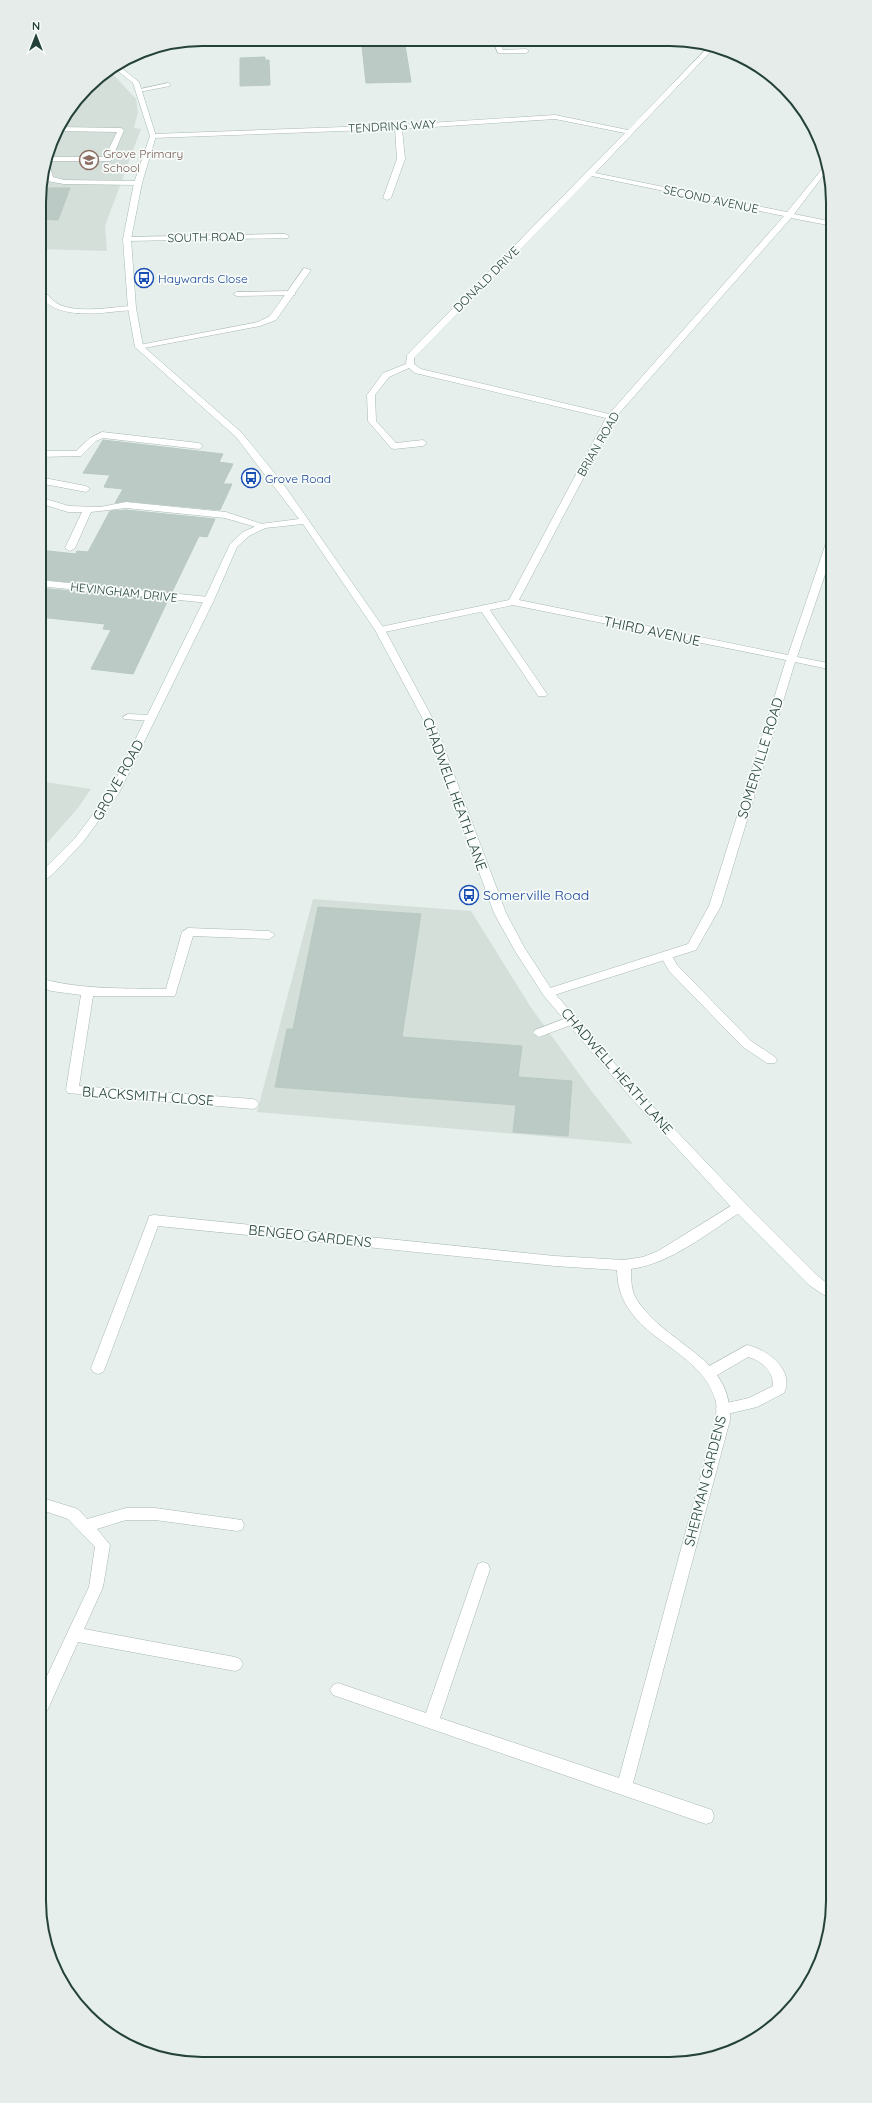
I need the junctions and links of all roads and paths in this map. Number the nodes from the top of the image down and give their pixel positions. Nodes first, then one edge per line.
1 (498, 46) edge
2 (526, 51) dead end
3 (708, 51) edge
4 (120, 69) edge
5 (168, 85) dead end
6 (139, 90) junction
7 (398, 127) junction
8 (64, 129) edge
9 (628, 132) junction
10 (153, 136) junction
11 (52, 159) edge
12 (823, 171) edge
13 (48, 174) edge
14 (590, 174) junction
15 (138, 183) junction
16 (387, 198) dead end
17 (789, 215) junction
18 (826, 223) edge
19 (286, 236) dead end
20 (127, 239) junction
21 (307, 270) dead end
22 (292, 292) junction
23 (236, 294) dead end
24 (46, 300) edge
25 (132, 308) junction
26 (140, 347) junction
27 (410, 365) junction
28 (611, 417) junction
29 (423, 442) dead end
30 (199, 446) dead end
31 (46, 454) edge
32 (46, 481) edge
33 (86, 489) dead end
34 (46, 502) edge
35 (88, 510) junction
36 (304, 521) junction
37 (263, 526) junction
38 (70, 548) dead end
39 (826, 557) edge
40 (46, 584) edge
41 (209, 600) junction
42 (513, 602) junction
43 (484, 608) junction
44 (380, 630) junction
45 (791, 659) junction
46 (826, 666) edge
47 (542, 694) dead end
48 (128, 717) dead end
49 (151, 718) junction
50 (46, 874) edge
51 (269, 935) dead end
52 (666, 955) junction
53 (46, 984) edge
54 (88, 991) junction
55 (548, 993) junction
56 (572, 1020) junction
57 (539, 1033) dead end
58 (771, 1060) dead end
59 (253, 1104) dead end
60 (739, 1206) junction
61 (624, 1265) junction
62 (826, 1290) edge
63 (98, 1368) dead end
64 (709, 1373) junction
65 (723, 1409) junction
66 (46, 1506) edge
67 (85, 1526) junction
68 (237, 1526) dead end
69 (483, 1569) dead end
70 (74, 1634) junction
71 (235, 1664) dead end
72 (338, 1690) dead end
73 (46, 1695) edge
74 (431, 1723) junction
75 (624, 1786) junction
76 (706, 1816) dead end

1 - 2 street
3 - 9 street, DONALD DRIVE
4 - 6 street
5 - 6 street
6 - 10 street
7 - 9 street, TENDRING WAY
7 - 10 street, TENDRING WAY
7 - 16 street
8 - 11 street
9 - 14 street, DONALD DRIVE
10 - 15 street
12 - 17 street, BRIAN ROAD
13 - 15 street
14 - 17 street, SECOND AVENUE
14 - 27 street, DONALD DRIVE
15 - 20 street
17 - 18 street, SECOND AVENUE
17 - 28 street, BRIAN ROAD
19 - 20 street, SOUTH ROAD
20 - 25 street
21 - 22 street
22 - 23 street
22 - 26 street
24 - 25 street
25 - 26 street
26 - 36 street, CHADWELL HEATH LANE
27 - 28 street
27 - 29 street
28 - 42 street, BRIAN ROAD
30 - 31 street
32 - 33 street
34 - 35 street, GROVE ROAD
35 - 37 street, GROVE ROAD
35 - 38 street
36 - 37 street, GROVE ROAD
36 - 44 street, CHADWELL HEATH LANE
37 - 41 street, GROVE ROAD
39 - 45 street, SOMERVILLE ROAD
40 - 41 street, HEVINGHAM DRIVE
41 - 49 street, GROVE ROAD
42 - 43 street
42 - 45 street, THIRD AVENUE
43 - 44 street
43 - 47 street
44 - 55 street, CHADWELL HEATH LANE
45 - 46 street, THIRD AVENUE
45 - 52 street, SOMERVILLE ROAD
48 - 49 street
49 - 50 street, GROVE ROAD
51 - 54 street
52 - 55 street, SOMERVILLE ROAD
52 - 58 street
53 - 54 street
54 - 59 street, BLACKSMITH CLOSE
55 - 56 street, CHADWELL HEATH LANE
56 - 57 street
56 - 60 street, CHADWELL HEATH LANE
60 - 61 street
60 - 62 street, CHADWELL HEATH LANE
61 - 63 street, BENGEO GARDENS
61 - 64 street, SHERMAN GARDENS
64 - 65 street, SHERMAN GARDENS
64 - 65 street
65 - 75 street, SHERMAN GARDENS
66 - 67 street
67 - 68 street
67 - 70 street
69 - 74 street
70 - 71 street
70 - 73 street
72 - 74 street
74 - 75 street
75 - 76 street

